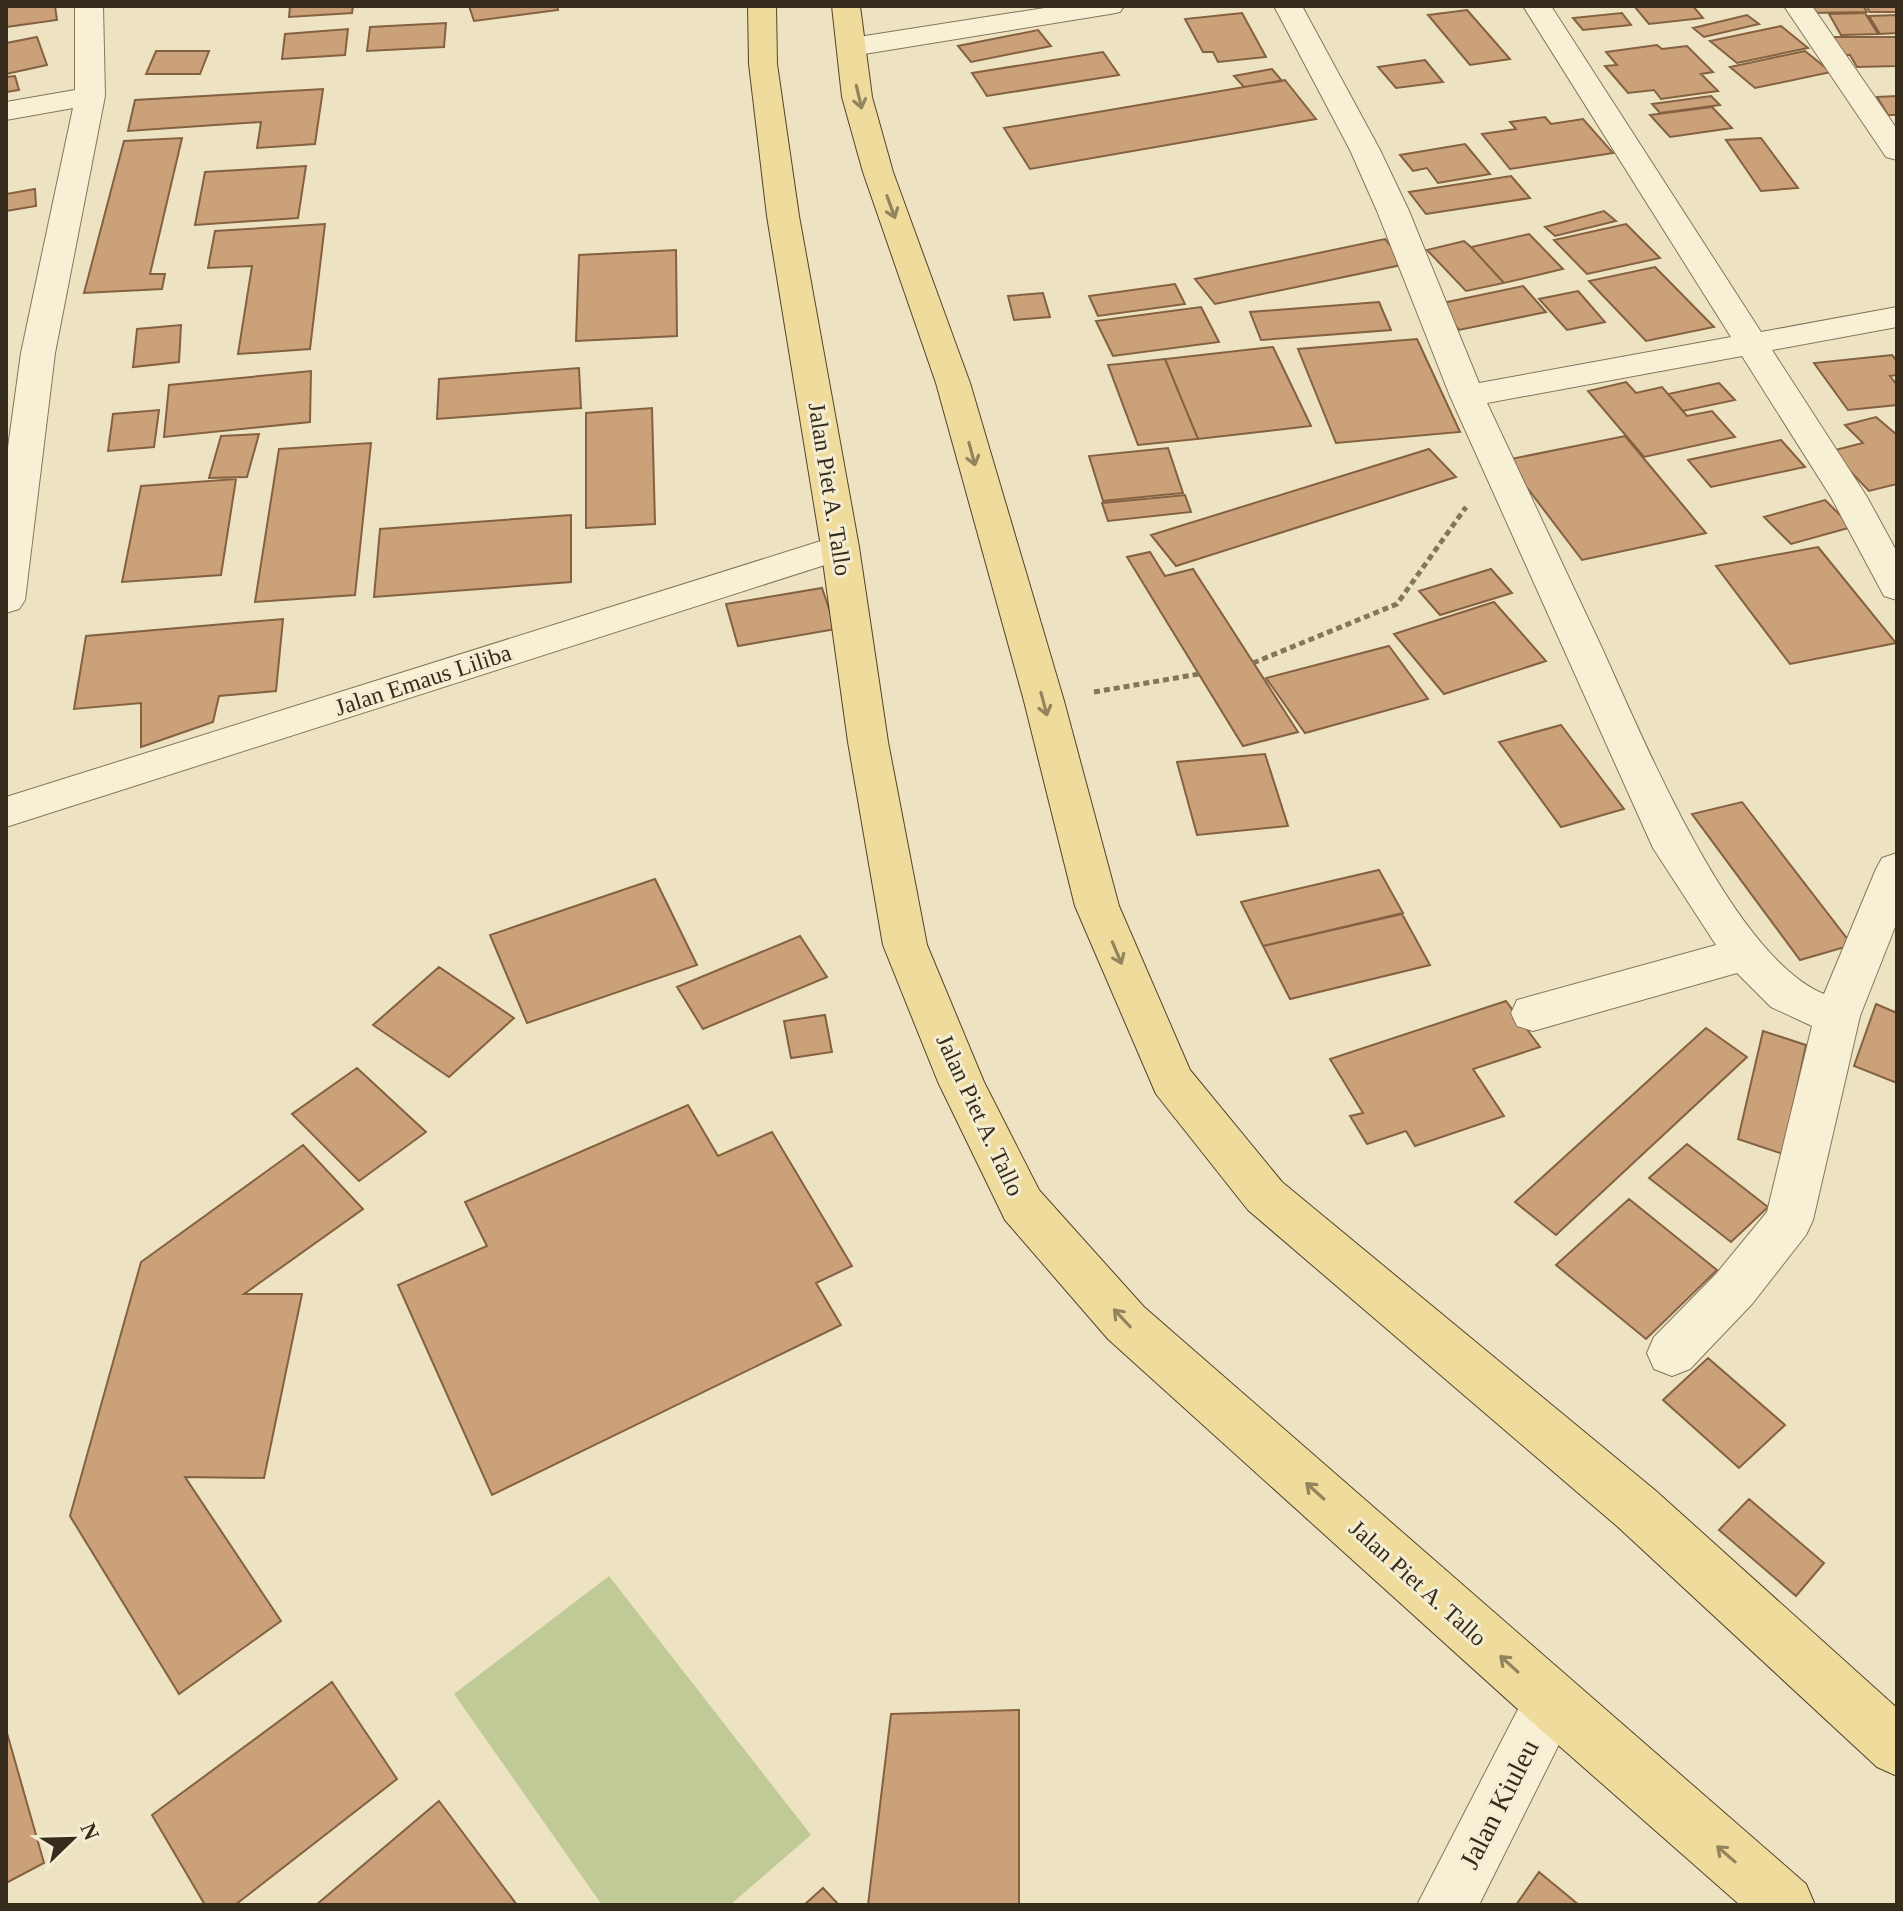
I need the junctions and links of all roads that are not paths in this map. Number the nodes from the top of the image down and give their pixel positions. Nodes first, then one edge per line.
1 (89, 6) edge
2 (762, 6) edge
3 (1110, 6) edge
4 (1288, 6) edge
5 (1537, 6) edge
6 (1798, 6) edge
7 (849, 26) edge
8 (90, 96) junction
9 (6, 111) edge
10 (1897, 151) edge
11 (1897, 317) edge
12 (1749, 342) junction
13 (1467, 396) junction
14 (840, 547) junction
15 (1897, 587) edge
16 (6, 600) edge
17 (6, 812) edge
18 (1897, 869) edge
19 (1745, 954) junction
20 (1533, 1013) dead end
21 (1837, 1016) junction
22 (1672, 1353) dead end
23 (1552, 1702) junction
24 (1897, 1747) edge
25 (1447, 1905) edge
26 (1785, 1905) edge

1 - 8 street
2 - 14 main road, Jalan Piet A. Tallo
3 - 7 street
4 - 13 street
5 - 12 street
6 - 10 street
7 -> 24 main road
8 - 9 street
8 - 16 street
11 - 12 street
12 - 13 street
12 - 15 street
13 - 19 street
14 - 17 street, Jalan Emaus Liliba
23 -> 14 main road, Jalan Piet A. Tallo
18 - 21 street
19 - 20 street
19 - 21 street
21 - 22 street
23 - 25 street, Jalan Kiuleu
26 -> 23 main road, Jalan Piet A. Tallo

